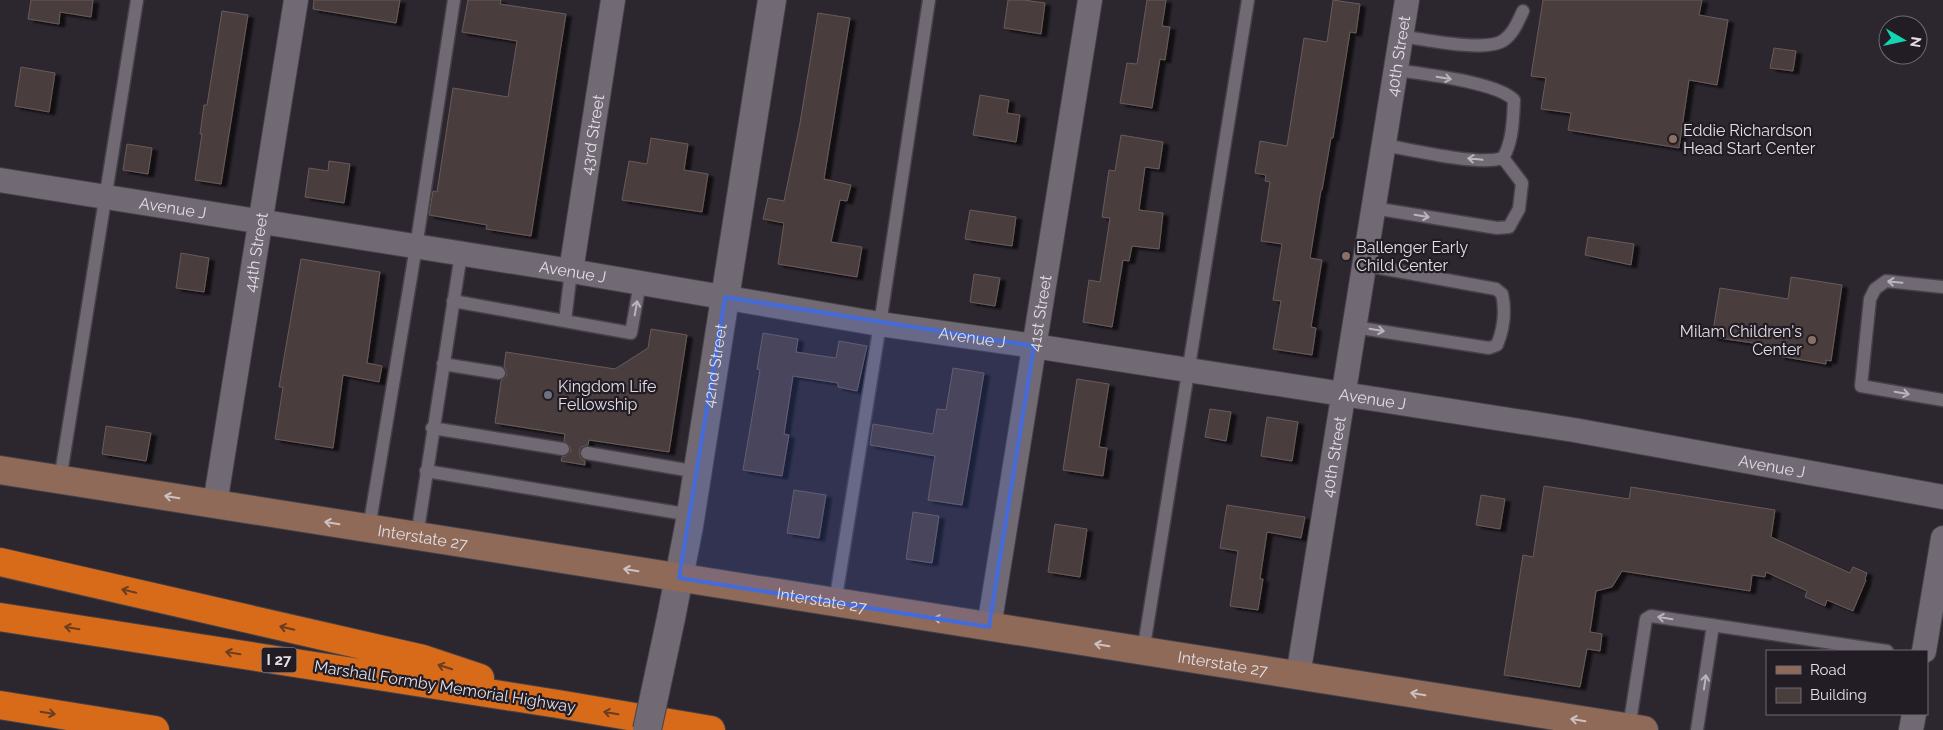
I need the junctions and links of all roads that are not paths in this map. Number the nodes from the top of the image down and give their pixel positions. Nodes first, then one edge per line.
1 (137, 0) edge
2 (296, 0) edge
3 (454, 0) edge
4 (614, 0) edge
5 (772, 0) edge
6 (929, 0) edge
7 (1090, 0) edge
8 (1248, 0) edge
9 (1407, 0) edge
10 (1523, 11) dead end
11 (1401, 36) junction
12 (1396, 70) junction
13 (1384, 145) junction
14 (1503, 158) junction
15 (0, 180) edge
16 (106, 198) junction
17 (1374, 208) junction
18 (261, 222) junction
19 (416, 248) junction
20 (461, 254) junction
21 (1364, 265) junction
22 (571, 271) junction
23 (640, 283) junction
24 (1943, 287) edge
25 (725, 297) junction
26 (453, 301) junction
27 (565, 321) junction
28 (880, 324) junction
29 (1354, 327) junction
30 (1034, 346) junction
31 (443, 364) junction
32 (1190, 370) junction
33 (499, 374) dead end
34 (1343, 394) junction
35 (1943, 400) edge
36 (432, 428) junction
37 (563, 449) dead end
38 (587, 453) dead end
39 (0, 470) edge
40 (426, 471) junction
41 (698, 472) junction
42 (60, 480) junction
43 (1943, 497) edge
44 (215, 504) junction
45 (691, 515) junction
46 (368, 528) junction
47 (417, 536) junction
48 (1943, 538) edge
49 (0, 562) edge
50 (679, 578) junction
51 (835, 603) junction
52 (0, 616) edge
53 (1713, 625) junction
54 (989, 627) junction
55 (1880, 650) edge
56 (1924, 650) edge
57 (1143, 652) junction
58 (1298, 676) junction
59 (558, 704) junction
60 (0, 705) edge
61 (1914, 715) edge
62 (1636, 729) edge
63 (155, 730) edge
64 (647, 730) edge
65 (711, 730) edge
66 (1697, 730) edge
67 (1911, 730) edge

1 - 16 lane
2 - 18 street, 44th Street
3 - 19 lane
4 - 22 street, 43rd Street
5 - 25 street, 42nd Street
6 - 28 lane
7 - 30 street, 41st Street
8 - 32 lane
9 - 11 street, 40th Street
10 - 11 lane
11 - 12 street, 40th Street
12 - 13 street, 40th Street
12 -> 14 lane
14 -> 13 lane
13 - 17 street, 40th Street
17 -> 14 lane
15 - 16 street, Avenue J
16 - 18 street, Avenue J
16 - 42 lane
17 - 21 street, 40th Street
18 - 19 street, Avenue J
18 - 44 street, 44th Street
19 - 20 street, Avenue J
19 - 46 lane
20 - 22 street, Avenue J
20 - 26 lane
21 - 29 street, 40th Street
29 -> 21 lane
22 - 23 street, Avenue J
22 - 27 lane
23 - 25 street, Avenue J
27 -> 23 lane
24 -> 35 lane
25 - 28 street, Avenue J
25 - 41 street, 42nd Street
26 - 27 lane
26 - 31 lane
28 - 30 street, Avenue J
28 - 51 lane
29 - 34 street, 40th Street
30 - 32 street, Avenue J
30 - 54 street, 41st Street
31 - 33 lane
31 - 36 lane
32 - 34 street, Avenue J
32 - 57 lane
34 - 43 street, Avenue J
34 - 58 street, 40th Street
36 - 37 lane
36 - 40 lane
38 - 41 lane
39 - 42 main road, Interstate 27
40 - 45 lane
40 - 47 lane
41 - 45 street, 42nd Street
44 -> 42 main road, Interstate 27
46 -> 44 main road, Interstate 27
45 - 50 street, 42nd Street
46 - 47 main road, Interstate 27
50 -> 47 main road, Interstate 27
48 - 56 street
59 -> 49 highway
50 - 51 main road, Interstate 27
50 - 64 street, 42nd Street, bridge
54 -> 51 main road, Interstate 27
59 -> 52 highway, Marshall Formby Memorial Highway / I 27
53 - 55 lane
53 -> 62 lane
66 -> 53 lane
57 -> 54 main road, Interstate 27
57 - 58 main road, Interstate 27
62 -> 58 main road, Interstate 27
65 -> 59 highway, Marshall Formby Memorial Highway / I 27
60 -> 63 highway
61 - 67 street

